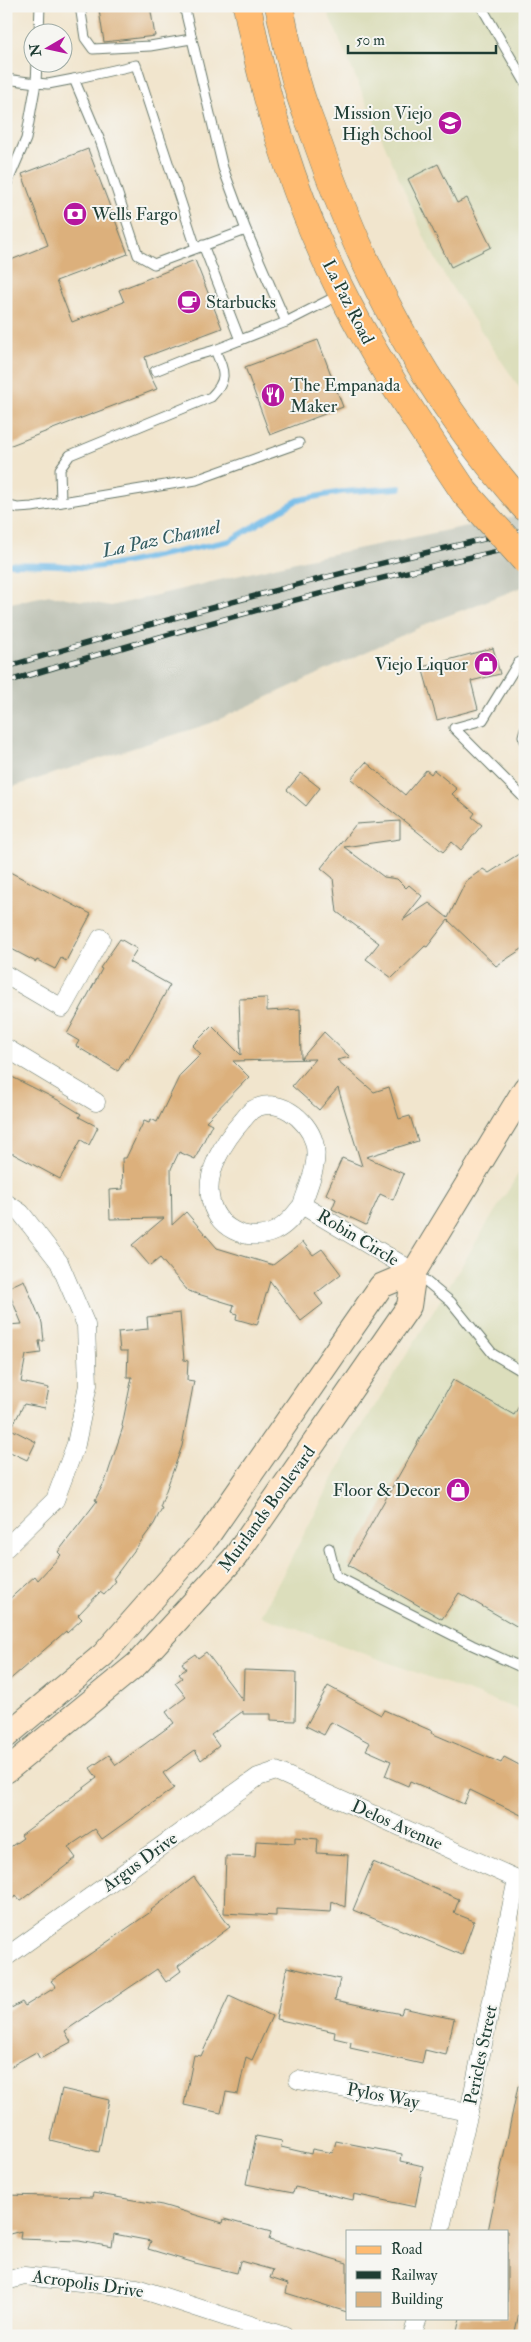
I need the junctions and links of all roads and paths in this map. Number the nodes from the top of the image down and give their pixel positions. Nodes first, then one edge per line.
1 (40, 6) edge
2 (80, 6) edge
3 (184, 6) edge
4 (247, 6) edge
5 (279, 6) edge
6 (481, 6) edge
7 (39, 22) edge
8 (191, 39) junction
9 (37, 72) edge
10 (6, 79) edge
11 (74, 79) junction
12 (525, 82) edge
13 (36, 83) junction
14 (6, 186) edge
15 (246, 230) junction
16 (200, 246) junction
17 (342, 294) junction
18 (286, 322) junction
19 (240, 340) junction
20 (215, 350) junction
21 (155, 370) dead end
22 (299, 443) dead end
23 (60, 502) junction
24 (6, 505) edge
25 (525, 507) edge
26 (525, 560) edge
27 (525, 660) edge
28 (525, 729) edge
29 (525, 741) edge
30 (525, 799) edge
31 (101, 938) dead end
32 (6, 975) edge
33 (6, 1048) edge
34 (525, 1088) edge
35 (96, 1102) dead end
36 (6, 1204) edge
37 (302, 1205) junction
38 (414, 1272) junction
39 (525, 1372) edge
40 (6, 1548) edge
41 (329, 1548) dead end
42 (525, 1669) edge
43 (6, 1736) edge
44 (6, 1771) edge
45 (276, 1771) joint
46 (517, 1879) joint
47 (6, 1957) edge
48 (298, 2080) dead end
49 (469, 2112) junction
50 (440, 2230) edge
51 (6, 2281) edge
52 (417, 2320) edge
53 (284, 2336) edge
54 (412, 2336) edge

1 - 7 lane
2 - 8 lane
3 - 8 lane
4 - 17 main road, La Paz Road
5 - 25 main road, La Paz Road
6 - 12 lane
8 - 15 lane
9 - 13 lane
10 - 13 lane
11 - 13 lane
11 - 16 lane
11 - 16 lane
13 - 14 lane
15 - 16 lane
15 - 18 lane
16 - 19 lane
17 - 18 lane
17 - 26 main road, La Paz Road, bridge
18 - 19 lane
19 - 20 lane
20 - 21 lane
20 - 23 lane
22 - 23 lane
23 - 24 lane
27 - 30 lane
28 - 29 lane
31 - 32 street
33 - 35 street
34 - 38 main road, Muirlands Boulevard
36 - 40 street
37 - 37 street, Robin Circle
37 - 38 street, Robin Circle
38 - 39 lane
38 - 43 main road, Muirlands Boulevard
38 - 44 main road, Muirlands Boulevard
41 - 42 lane
45 - 46 street, Delos Avenue
45 - 47 street, Argus Drive
46 - 49 street, Pericles Street
48 - 49 street, Pylos Way
49 - 50 street, Pericles Street
51 - 53 street, Acropolis Drive
52 - 54 street

